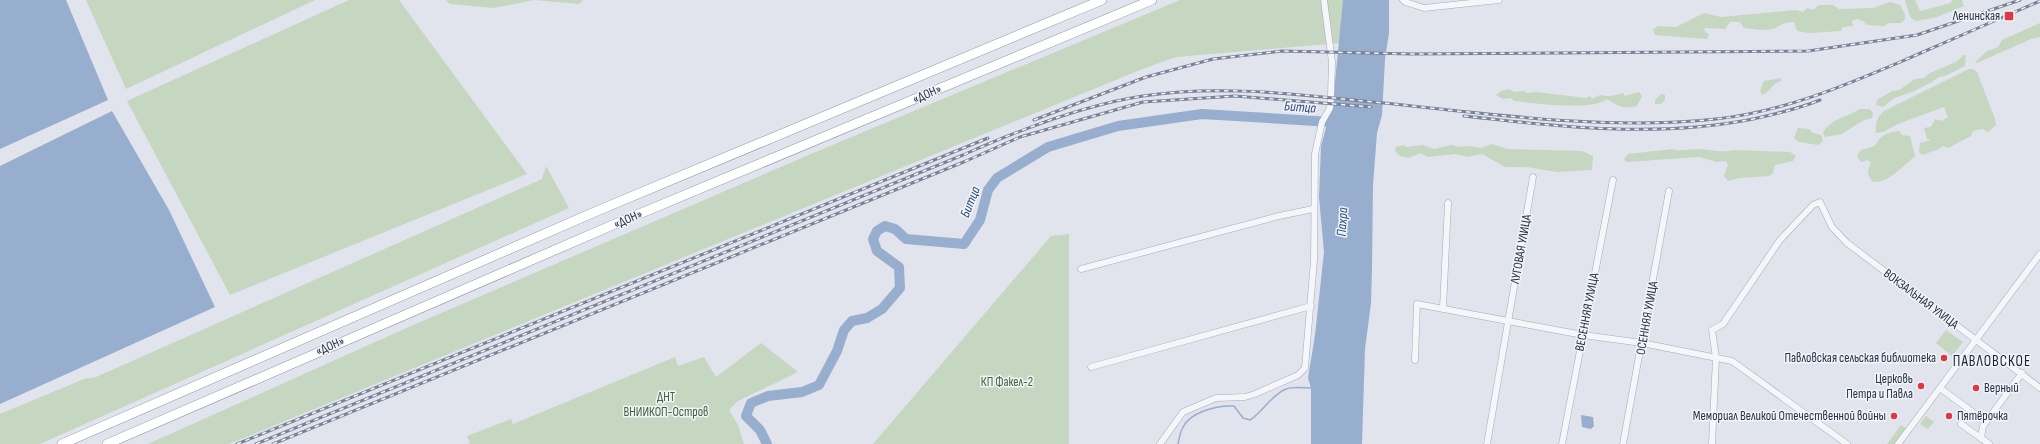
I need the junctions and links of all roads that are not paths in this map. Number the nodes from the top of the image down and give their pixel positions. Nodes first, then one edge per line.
1 (1102, 0) edge
2 (1152, 0) edge
3 (1324, 0) edge
4 (1403, 0) edge
5 (1499, 0) edge
6 (1533, 177) dead end
7 (1613, 180) dead end
8 (1669, 191) dead end
9 (1448, 203) dead end
10 (1313, 210) junction
11 (2040, 254) edge
12 (1081, 270) dead end
13 (1311, 306) junction
14 (1443, 308) junction
15 (1508, 321) junction
16 (1583, 335) junction
17 (1976, 339) junction
18 (1642, 343) junction
19 (1716, 358) junction
20 (1415, 360) dead end
21 (1091, 367) dead end
22 (2022, 373) junction
23 (1940, 388) junction
24 (2040, 388) edge
25 (1986, 422) junction
26 (1961, 424) dead end
27 (1982, 438) junction
28 (62, 444) edge
29 (107, 444) edge
30 (1160, 444) edge
31 (1486, 444) edge
32 (1562, 444) edge
33 (1623, 444) edge
34 (1712, 444) edge
35 (1847, 444) edge
36 (1898, 444) edge
37 (1989, 444) edge

1 - 28 highway, «ДОН»
2 - 29 highway, «ДОН»
3 - 10 street
4 - 5 street
6 - 15 street, ЛУГОВАЯ УЛИЦА
7 - 16 street, ВЕСЕННЯЯ УЛИЦА
8 - 18 street, ОСЕННЯЯ УЛИЦА
9 - 14 street
10 - 12 street
10 - 13 street
11 - 17 street
13 - 21 street
13 - 30 street
14 - 15 street
14 - 20 street
15 - 16 street
15 - 31 street, ЛУГОВАЯ УЛИЦА
16 - 18 street
16 - 32 street, ВЕСЕННЯЯ УЛИЦА
17 - 19 street, ВОКЗАЛЬНАЯ УЛИЦА
17 - 22 street, ВОКЗАЛЬНАЯ УЛИЦА
17 - 23 street
18 - 19 street
18 - 33 street, ОСЕННЯЯ УЛИЦА
19 - 34 street
19 - 35 street
22 - 24 street, ВОКЗАЛЬНАЯ УЛИЦА
22 - 25 street
23 - 25 street
23 - 36 street
25 - 27 street
26 - 27 street
27 - 37 street

